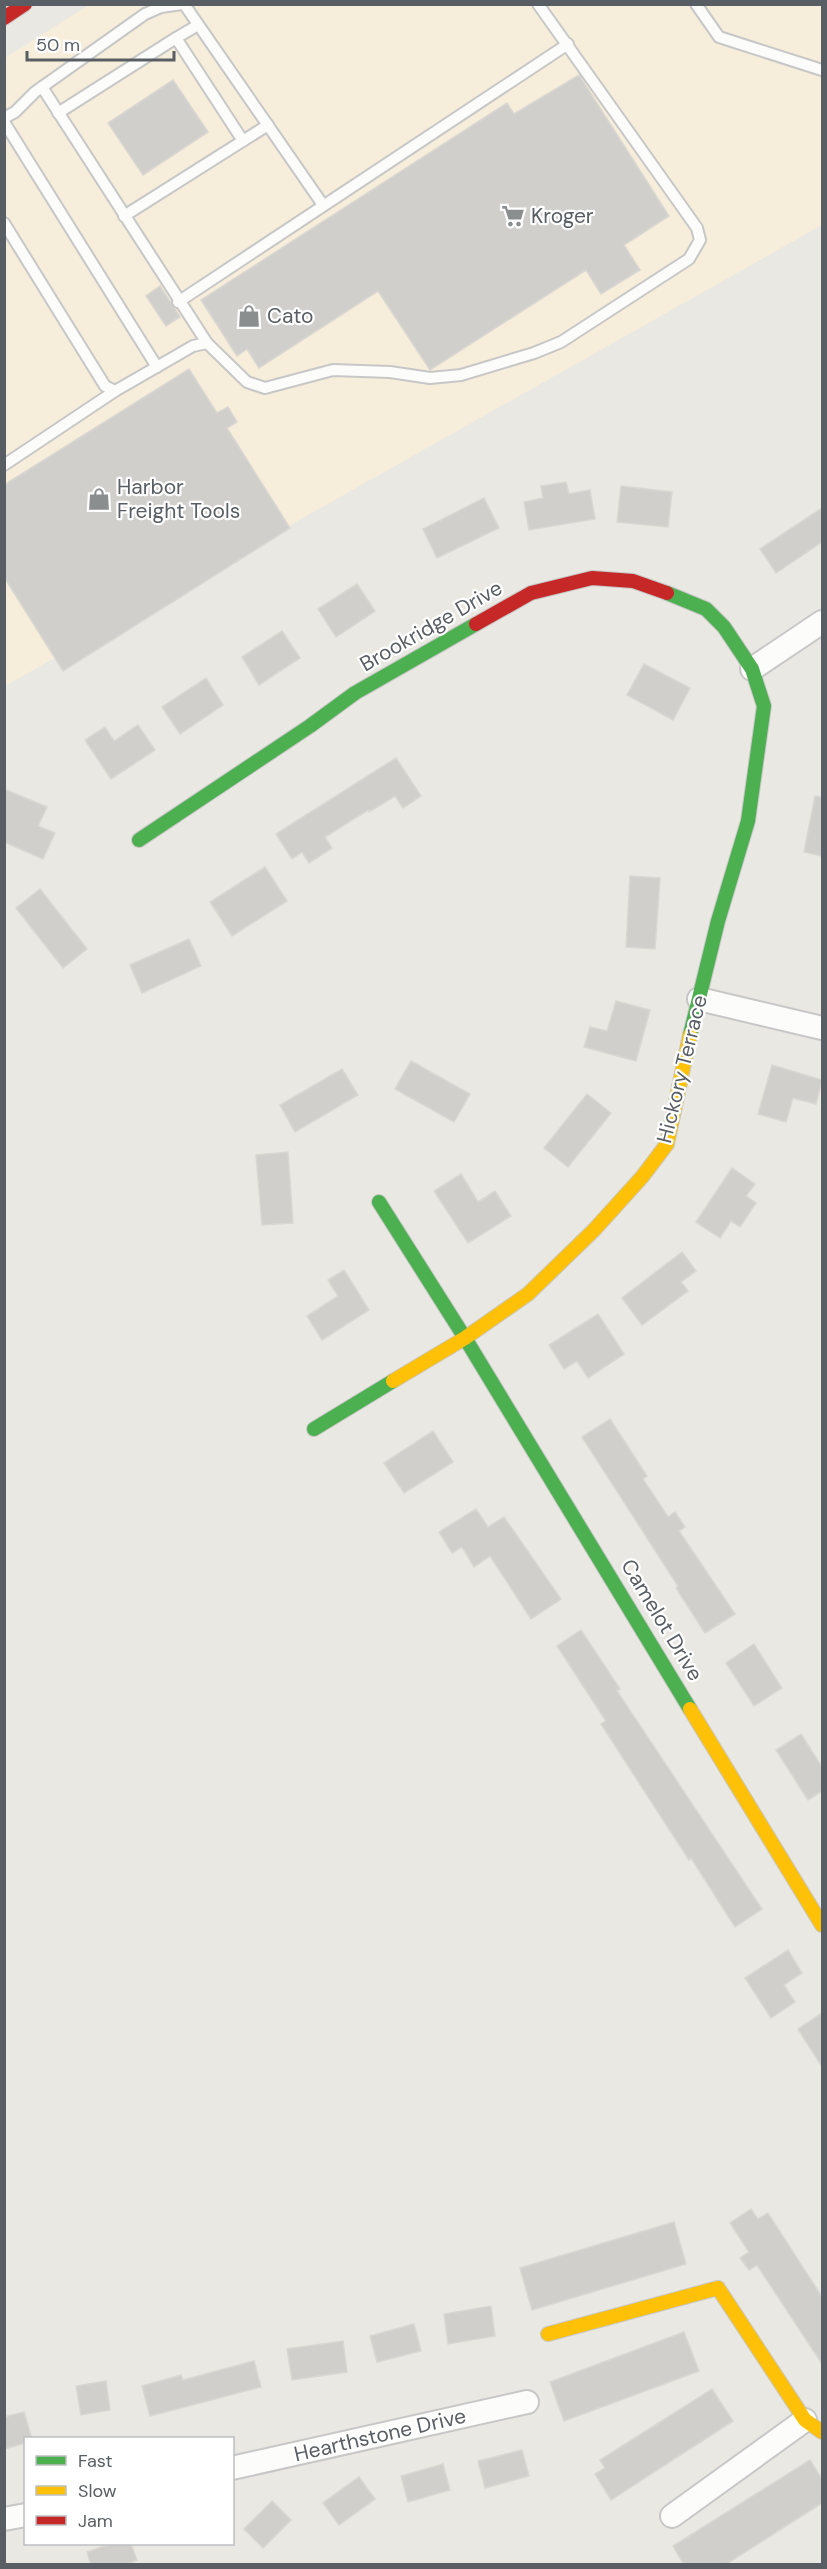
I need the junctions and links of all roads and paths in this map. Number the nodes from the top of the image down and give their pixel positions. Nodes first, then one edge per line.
1 (25, 4) edge
2 (183, 4) edge
3 (538, 4) edge
4 (696, 4) edge
5 (4, 18) edge
6 (198, 25) junction
7 (176, 38) junction
8 (568, 45) junction
9 (822, 70) edge
10 (42, 87) junction
11 (58, 113) junction
12 (4, 120) edge
13 (268, 125) junction
14 (243, 141) junction
15 (323, 205) junction
16 (124, 216) junction
17 (4, 223) edge
18 (178, 302) junction
19 (207, 343) junction
20 (157, 367) junction
21 (115, 391) junction
22 (4, 465) edge
23 (822, 622) edge
24 (752, 669) junction
25 (139, 840) dead end
26 (699, 999) junction
27 (822, 1028) edge
28 (379, 1202) dead end
29 (465, 1338) junction
30 (314, 1429) dead end
31 (822, 1925) edge
32 (548, 2334) dead end
33 (526, 2402) dead end
34 (814, 2426) edge
35 (234, 2468) edge
36 (24, 2515) edge
37 (672, 2516) dead end
38 (4, 2519) edge

1 - 5 street
2 - 6 lane
2 - 10 lane
3 - 8 lane
4 - 9 lane
6 - 7 lane
6 - 13 lane
7 - 11 lane
7 - 14 lane
8 - 15 lane
8 - 19 lane
10 - 11 lane
10 - 12 lane
11 - 16 lane
12 - 20 lane
13 - 14 lane
13 - 15 lane
14 - 16 lane
15 - 18 lane
16 - 18 lane
17 - 21 lane
18 - 19 lane
19 - 20 lane
20 - 21 lane
21 - 22 lane
23 - 24 street
24 - 25 street, Brookridge Drive
24 - 26 street, Hickory Terrace
26 - 27 street
26 - 29 street, Hickory Terrace
28 - 29 street, Camelot Drive
29 - 30 street, Hickory Terrace
29 - 31 street, Camelot Drive
32 - 34 street
33 - 35 street, Hearthstone Drive
34 - 37 street
36 - 38 street

